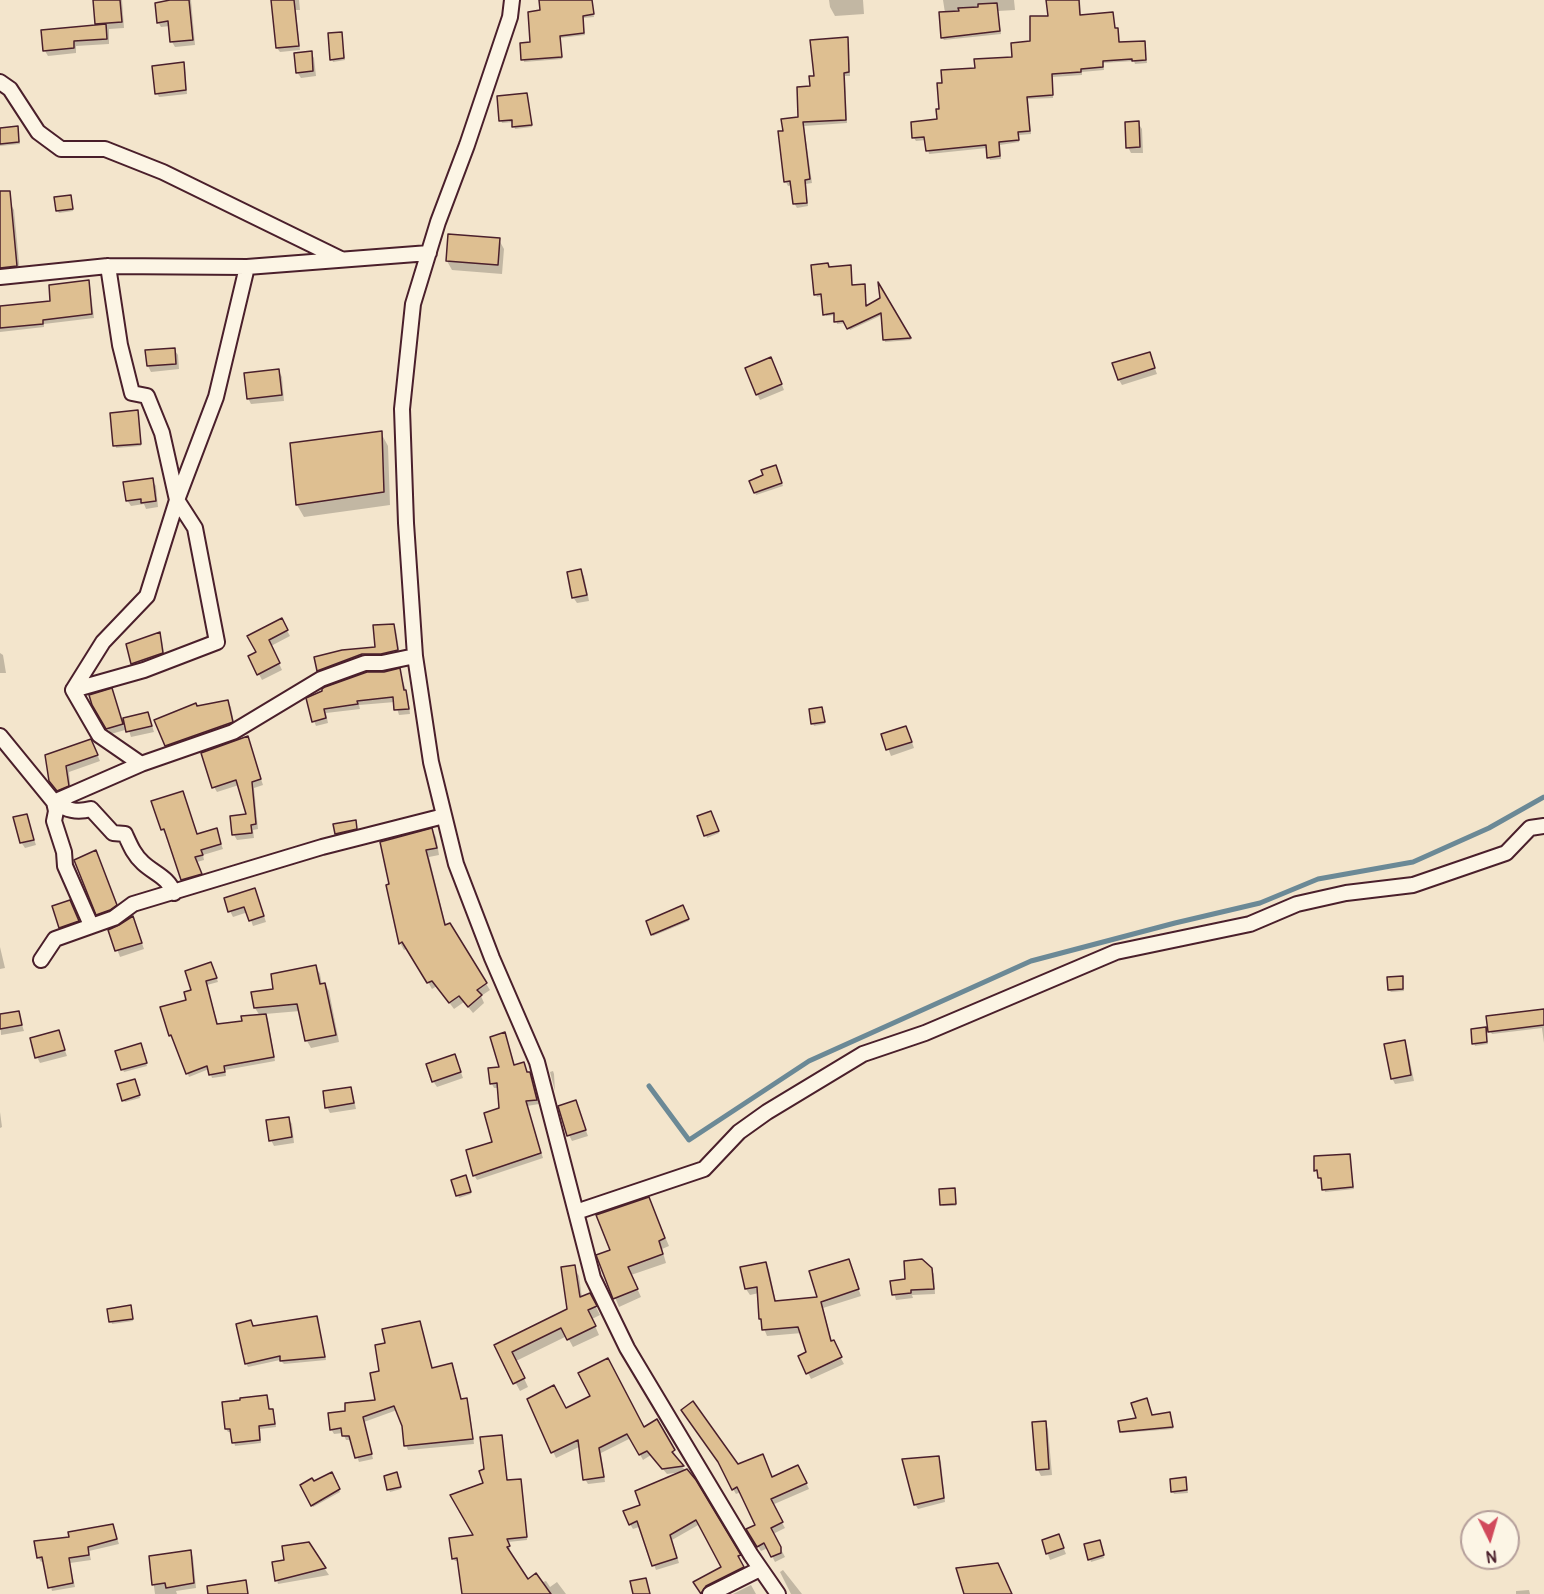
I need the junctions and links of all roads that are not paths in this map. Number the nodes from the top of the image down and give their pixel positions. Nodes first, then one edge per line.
1 (512, 0) edge
2 (0, 82) edge
3 (429, 253) junction
4 (343, 260) junction
5 (108, 266) junction
6 (247, 267) junction
7 (0, 277) edge
8 (177, 500) junction
9 (415, 656) junction
10 (73, 690) junction
11 (0, 736) edge
12 (141, 764) junction
13 (54, 802) junction
14 (444, 816) junction
15 (1544, 826) edge
16 (174, 893) junction
17 (91, 925) junction
18 (41, 960) dead end
19 (576, 1212) junction
20 (760, 1569) junction
21 (710, 1594) edge
22 (778, 1594) edge

1 - 3 street
2 - 4 street
3 - 4 street
3 - 9 street
4 - 6 street
5 - 6 street
5 - 7 street
5 - 8 street
6 - 8 street
8 - 10 street
8 - 10 street
9 - 12 street
9 - 14 street
10 - 12 street
11 - 13 street
12 - 13 street
13 - 16 street
13 - 17 street
14 - 16 street
14 - 19 street
15 - 19 street
16 - 17 street
17 - 18 street
19 - 20 street
20 - 21 street
20 - 22 street

